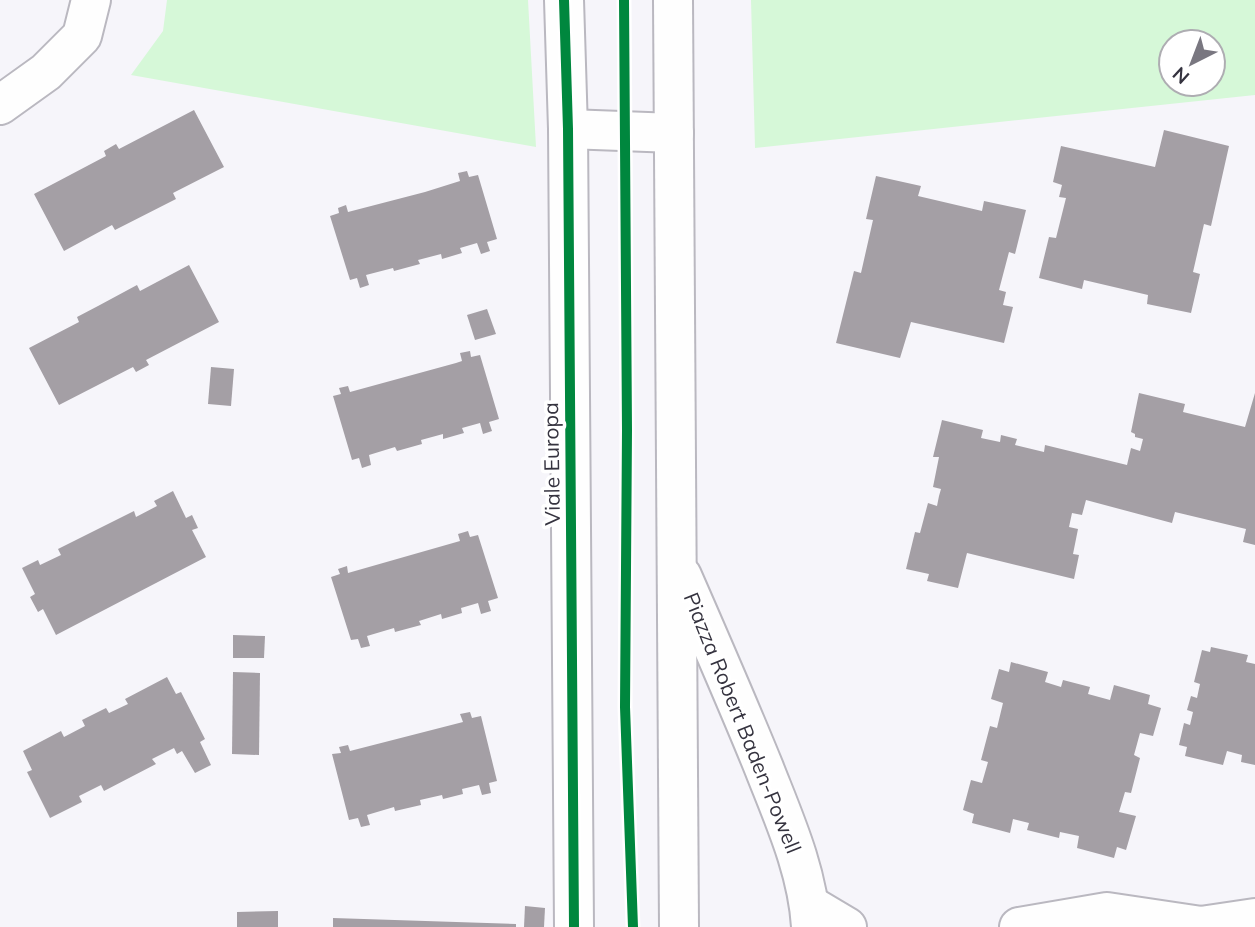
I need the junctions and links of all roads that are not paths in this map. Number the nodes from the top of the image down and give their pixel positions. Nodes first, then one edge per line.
1 (91, 0) edge
2 (564, 0) edge
3 (673, 0) edge
4 (0, 105) edge
5 (568, 129) junction
6 (674, 134) junction
7 (676, 562) junction
8 (810, 916) edge
9 (1255, 918) edge
10 (574, 927) edge
11 (679, 927) edge
12 (847, 927) edge
13 (1019, 927) edge
14 (1200, 927) edge

1 - 4 street
2 - 5 street, Viale Europa
3 - 6 street
5 - 6 street
5 - 10 street, Viale Europa
6 - 7 street
7 - 8 street, Piazza Robert Baden-Powell
7 - 11 street
8 - 12 street
9 - 14 street
13 - 14 street

